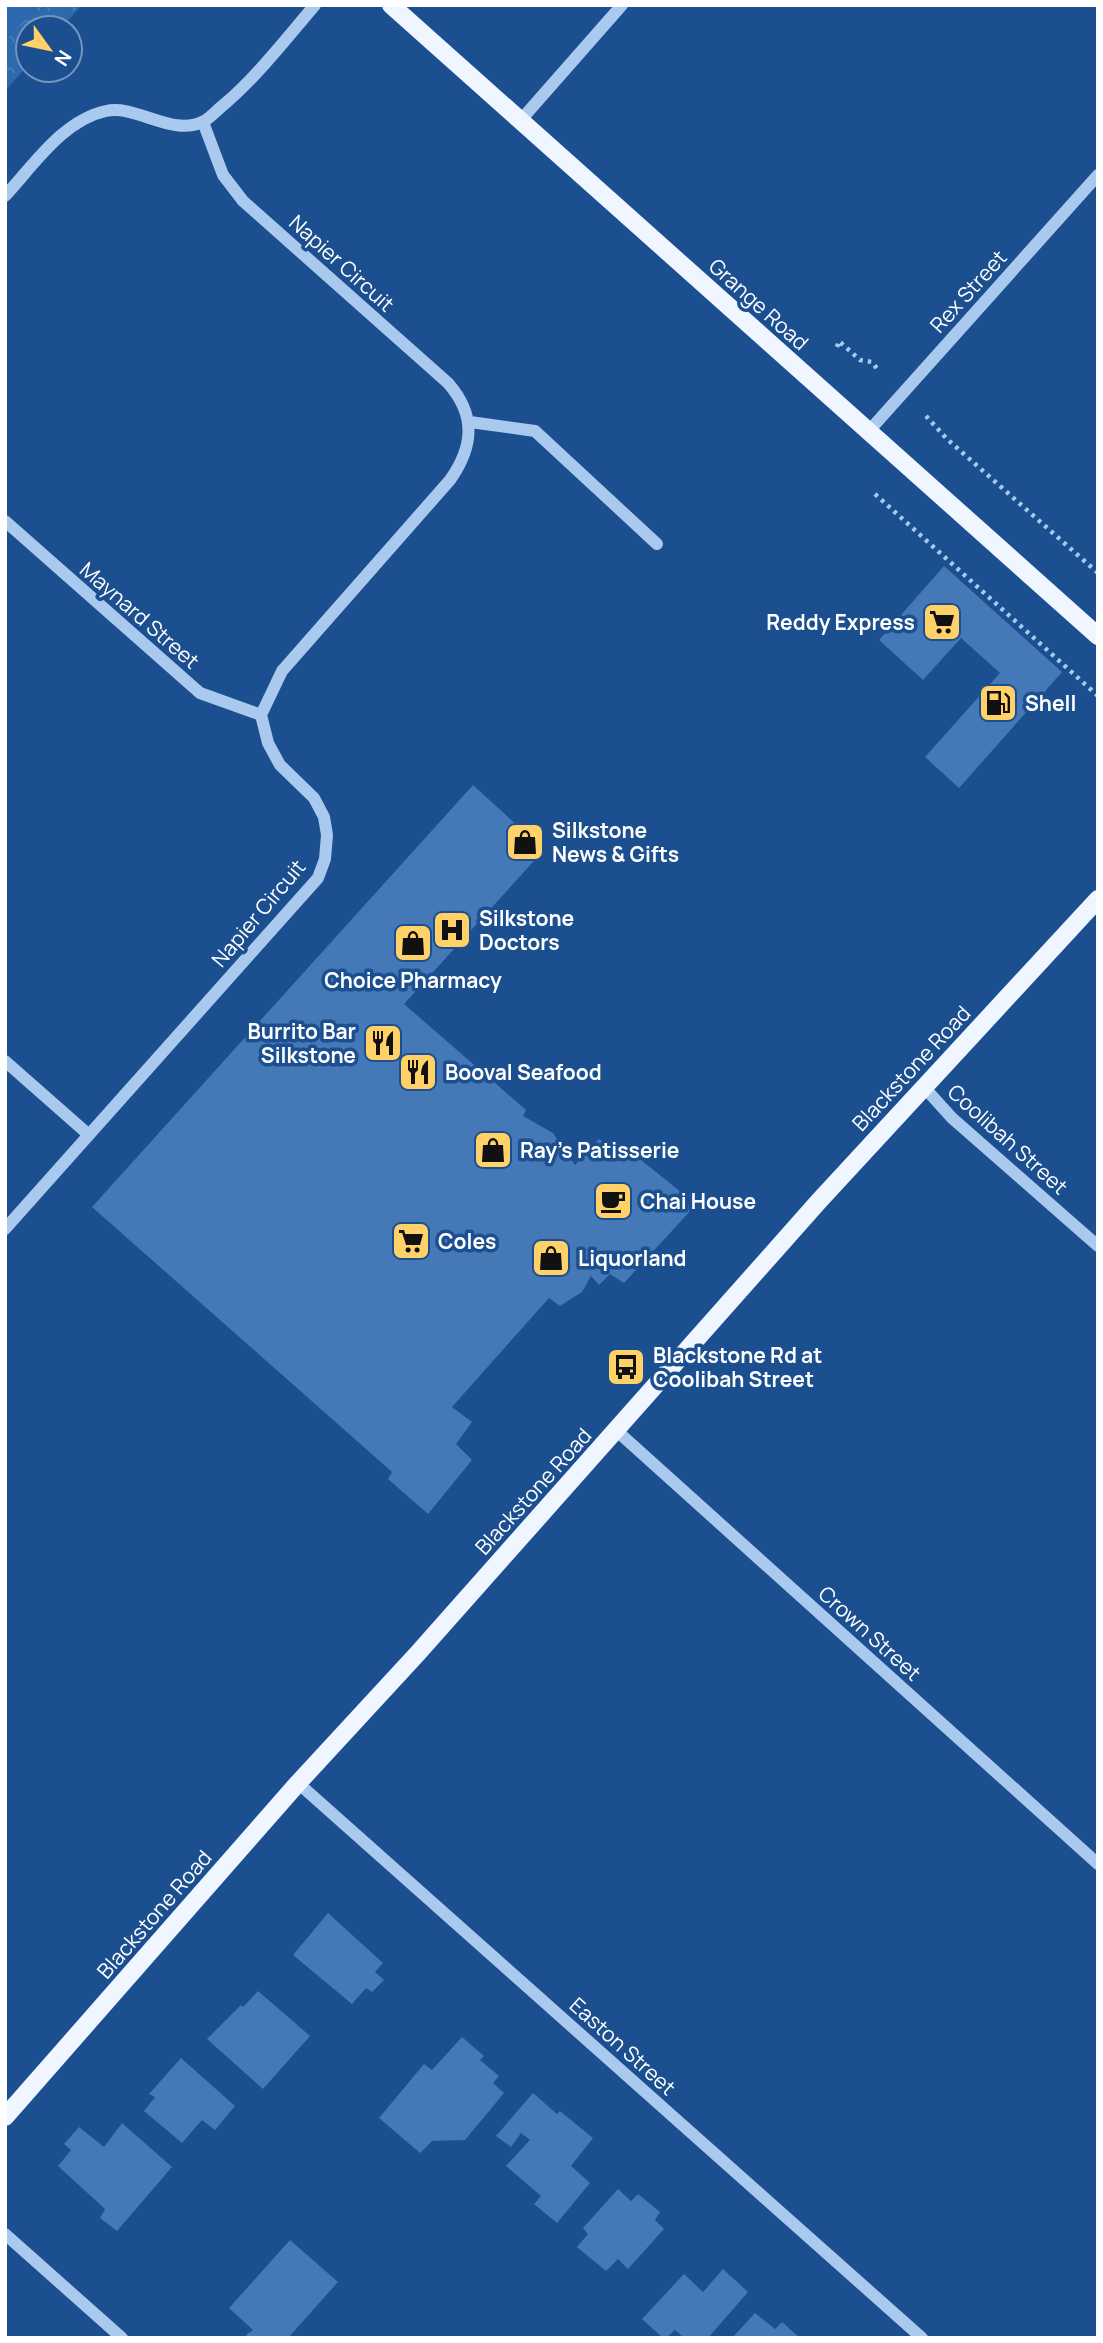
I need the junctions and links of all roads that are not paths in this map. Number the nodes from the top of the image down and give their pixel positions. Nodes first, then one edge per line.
1 (315, 5) edge
2 (391, 5) edge
3 (622, 5) edge
4 (520, 121) junction
5 (203, 122) junction
6 (1098, 175) edge
7 (5, 196) edge
8 (470, 422) junction
9 (867, 432) junction
10 (5, 521) edge
11 (657, 544) dead end
12 (1098, 636) edge
13 (261, 715) junction
14 (1098, 899) edge
15 (5, 1060) edge
16 (924, 1087) junction
17 (89, 1135) junction
18 (5, 1229) edge
19 (1098, 1246) edge
20 (617, 1432) junction
21 (298, 1783) junction
22 (1098, 1864) edge
23 (5, 2117) edge
24 (5, 2234) edge
25 (122, 2338) edge
26 (922, 2338) edge

1 - 5 street
2 - 4 main road, Grange Road
3 - 4 street
4 - 9 main road, Grange Road
5 - 7 street
5 - 8 street, Napier Circuit
6 - 9 street, Rex Street
8 - 11 street
8 - 13 street
9 - 12 main road, Grange Road
10 - 13 street, Maynard Street
13 - 17 street, Napier Circuit
14 - 16 main road, Blackstone Road
15 - 17 street
16 - 19 street, Coolibah Street
16 - 20 main road, Blackstone Road
17 - 18 street, Napier Circuit
20 - 21 main road, Blackstone Road
20 - 22 street, Crown Street
21 - 23 main road, Blackstone Road
21 - 26 street, Easton Street
24 - 25 street

